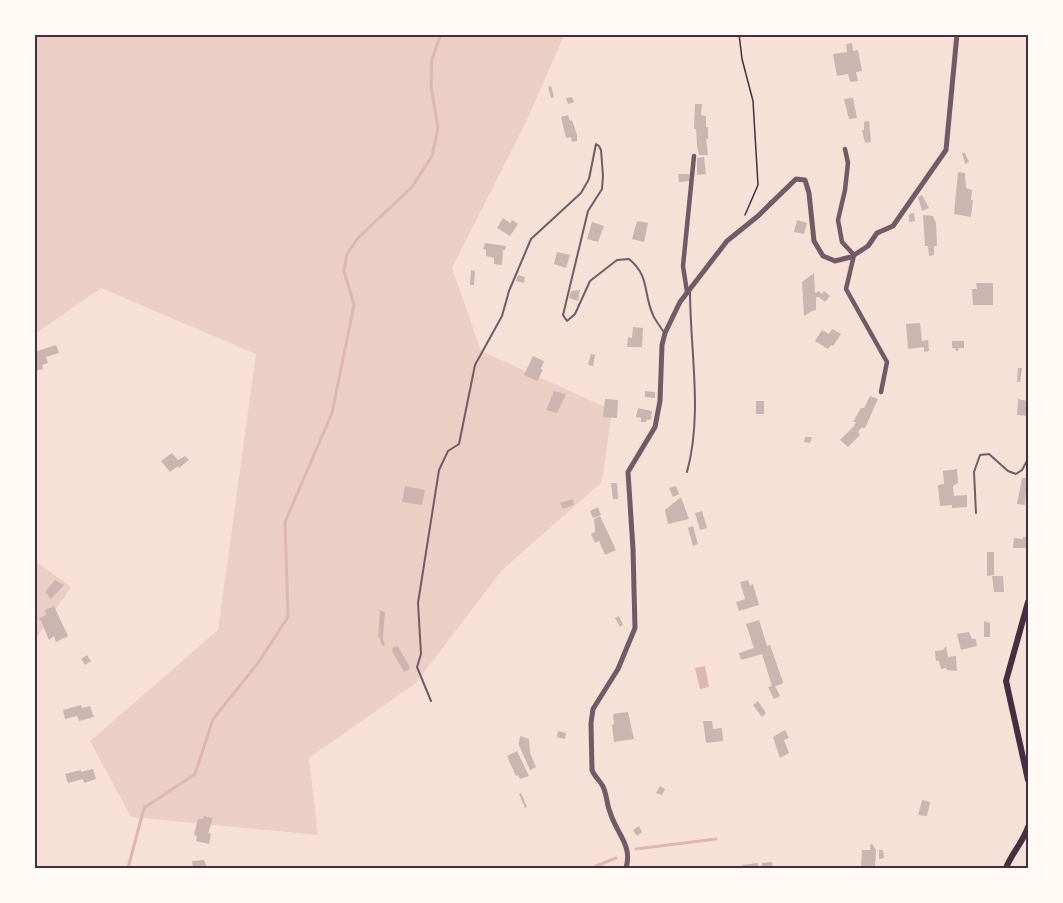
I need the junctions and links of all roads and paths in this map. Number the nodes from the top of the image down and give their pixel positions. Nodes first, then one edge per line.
1 (739, 34) edge
2 (957, 34) edge
3 (845, 149) dead end
4 (694, 156) dead end
5 (740, 220) dead end
6 (854, 255) junction
7 (689, 290) junction
8 (665, 333) junction
9 (881, 392) dead end
10 (1029, 459) edge
11 (687, 472) dead end
12 (976, 513) dead end
13 (1029, 602) edge
14 (431, 701) dead end
15 (1029, 780) edge
16 (1029, 827) edge
17 (626, 868) edge
18 (1006, 868) edge

1 - 5 path
2 - 6 street
3 - 6 street
4 - 7 street
6 - 7 street
6 - 9 street
7 - 8 street
7 - 11 lane
8 - 14 lane
8 - 17 street
10 - 12 lane
13 - 15 main road
16 - 18 main road

